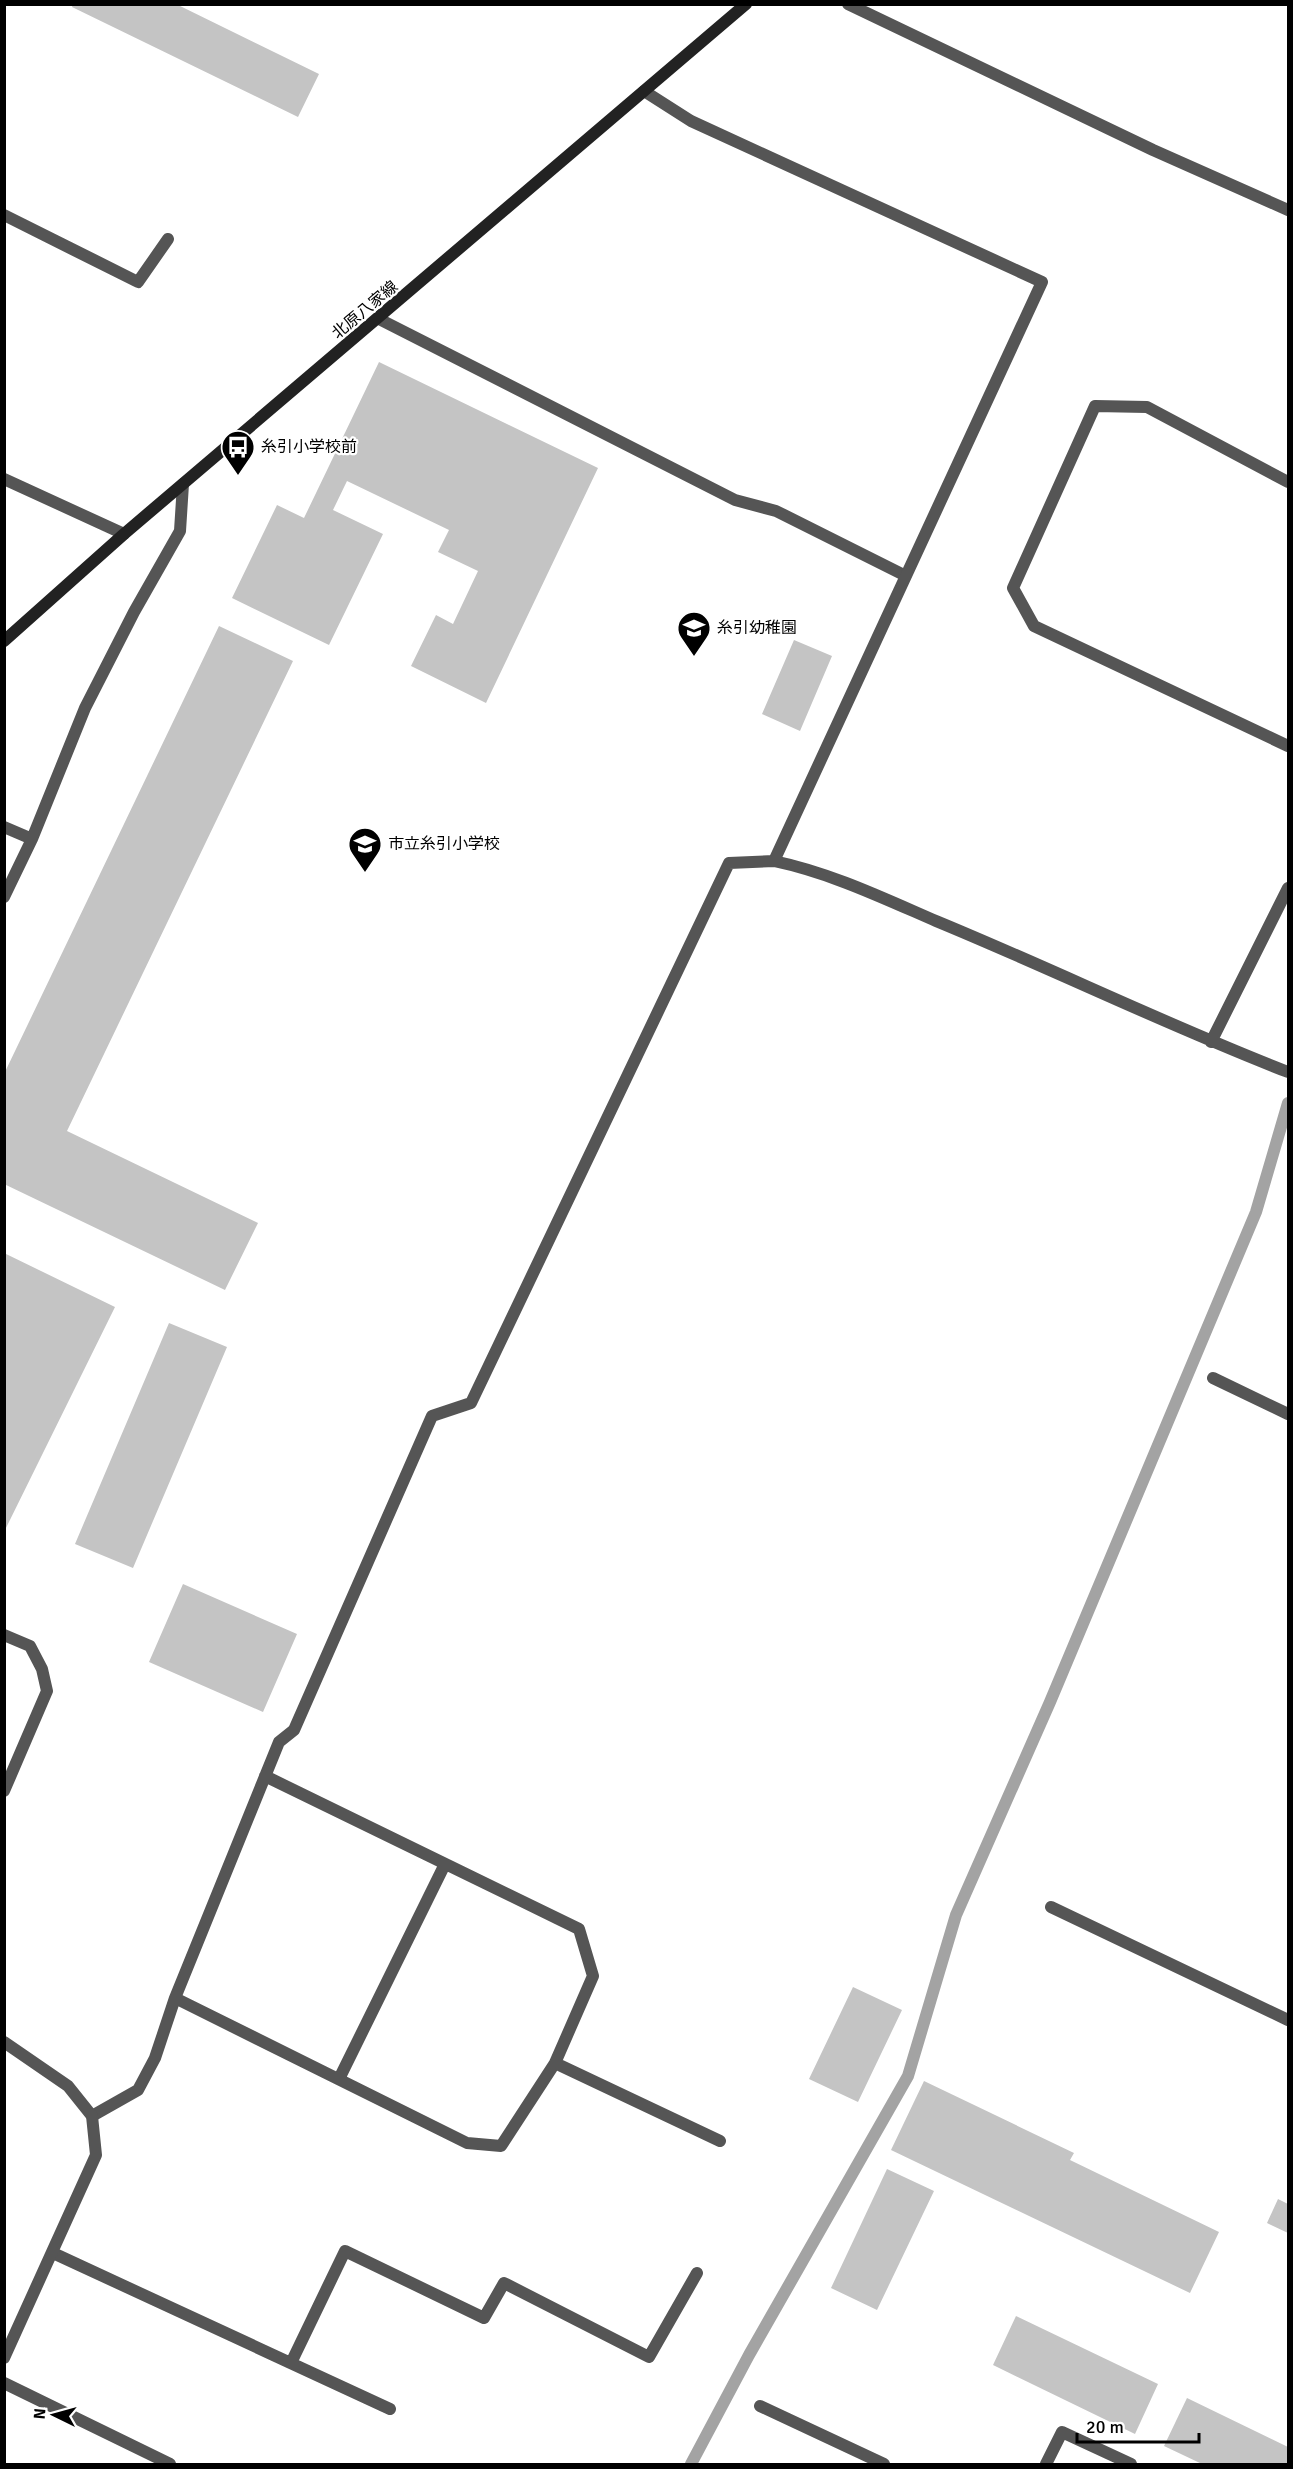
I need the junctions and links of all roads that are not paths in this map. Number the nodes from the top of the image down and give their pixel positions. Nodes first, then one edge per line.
1 (746, 4) edge
2 (848, 4) edge
3 (644, 91) junction
4 (1288, 210) edge
5 (4, 215) edge
6 (168, 239) dead end
7 (379, 320) junction
8 (4, 479) edge
9 (1288, 482) edge
10 (183, 484) junction
11 (124, 534) junction
12 (904, 575) junction
13 (4, 641) edge
14 (1288, 746) edge
15 (4, 826) edge
16 (32, 839) junction
17 (774, 861) junction
18 (1288, 888) edge
19 (4, 897) edge
20 (1211, 1042) junction
21 (1288, 1072) edge
22 (1213, 1378) dead end
23 (1288, 1414) edge
24 (4, 1635) edge
25 (265, 1776) junction
26 (4, 1791) edge
27 (445, 1864) junction
28 (1051, 1907) dead end
29 (175, 1998) junction
30 (1288, 2020) edge
31 (4, 2042) edge
32 (555, 2063) junction
33 (339, 2079) junction
34 (92, 2116) junction
35 (720, 2141) dead end
36 (53, 2253) junction
37 (697, 2274) dead end
38 (4, 2358) edge
39 (291, 2363) junction
40 (4, 2383) edge
41 (760, 2406) dead end
42 (390, 2409) dead end
43 (170, 2464) edge
44 (884, 2464) edge
45 (1046, 2464) edge
46 (1131, 2464) edge

1 - 3 main road, 北原八家線
2 - 4 street
3 - 7 main road, 北原八家線
3 - 12 street
5 - 6 street
7 - 10 main road, 北原八家線
7 - 12 street
8 - 11 street
9 - 14 street
10 - 11 main road, 北原八家線
10 - 16 street
11 - 13 main road, 北原八家線
12 - 17 street
15 - 16 street
16 - 19 street
17 - 20 street
17 - 25 street
18 - 20 street
20 - 21 street
22 - 23 street
24 - 26 street
25 - 27 street
25 - 29 street
27 - 32 street
27 - 33 street
28 - 30 street
29 - 33 street
29 - 34 street
31 - 34 street
32 - 33 street
32 - 35 street
34 - 36 street
36 - 38 street
36 - 39 street
37 - 39 street
39 - 42 street
40 - 43 street
41 - 44 street
45 - 46 street

